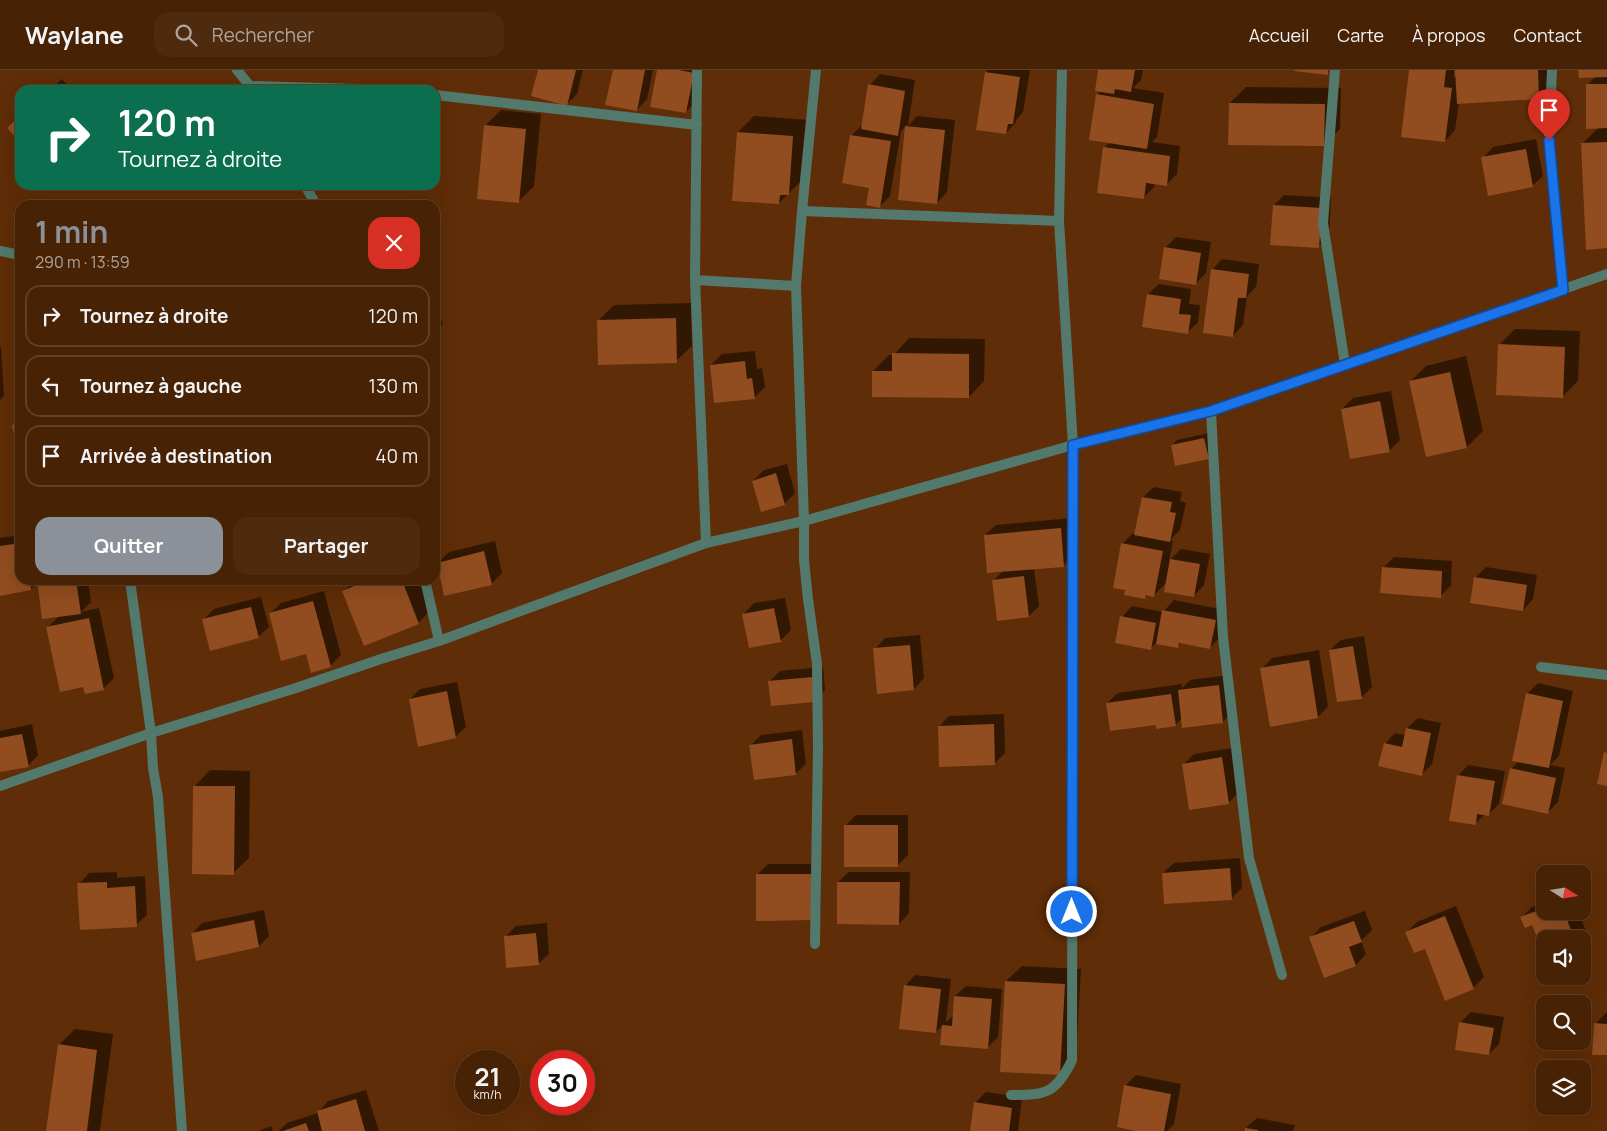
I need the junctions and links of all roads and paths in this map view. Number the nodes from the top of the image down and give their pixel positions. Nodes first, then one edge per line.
1 (237, 70) edge
2 (697, 70) edge
3 (816, 70) edge
4 (1062, 70) edge
5 (1335, 70) edge
6 (1552, 70) edge
7 (250, 85) edge
8 (440, 96) edge
9 (697, 125) junction
10 (802, 211) junction
11 (1059, 221) junction
12 (0, 251) edge
13 (15, 254) edge
14 (1607, 274) edge
15 (695, 280) junction
16 (796, 286) junction
17 (1563, 290) junction
18 (1345, 364) junction
19 (1211, 411) junction
20 (1073, 445) junction
21 (804, 521) junction
22 (706, 543) junction
23 (131, 585) edge
24 (426, 585) edge
25 (439, 641) junction
26 (1541, 667) dead end
27 (1607, 676) edge
28 (152, 733) junction
29 (0, 786) edge
30 (815, 944) dead end
31 (1282, 975) dead end
32 (1011, 1095) dead end
33 (182, 1131) edge

1 - 7 street
2 - 9 street
3 - 10 street
4 - 11 street
5 - 18 street
6 - 17 street
8 - 9 street
9 - 15 street
10 - 11 street
10 - 16 street
11 - 20 street
12 - 13 street
14 - 17 street
15 - 16 street
15 - 22 street
16 - 21 street
17 - 18 street
18 - 19 street
19 - 20 street
19 - 31 street
20 - 21 street
20 - 32 street
21 - 22 street
21 - 30 street
22 - 25 street
23 - 28 street
24 - 25 street
25 - 28 street
26 - 27 street
28 - 29 street
28 - 33 street

